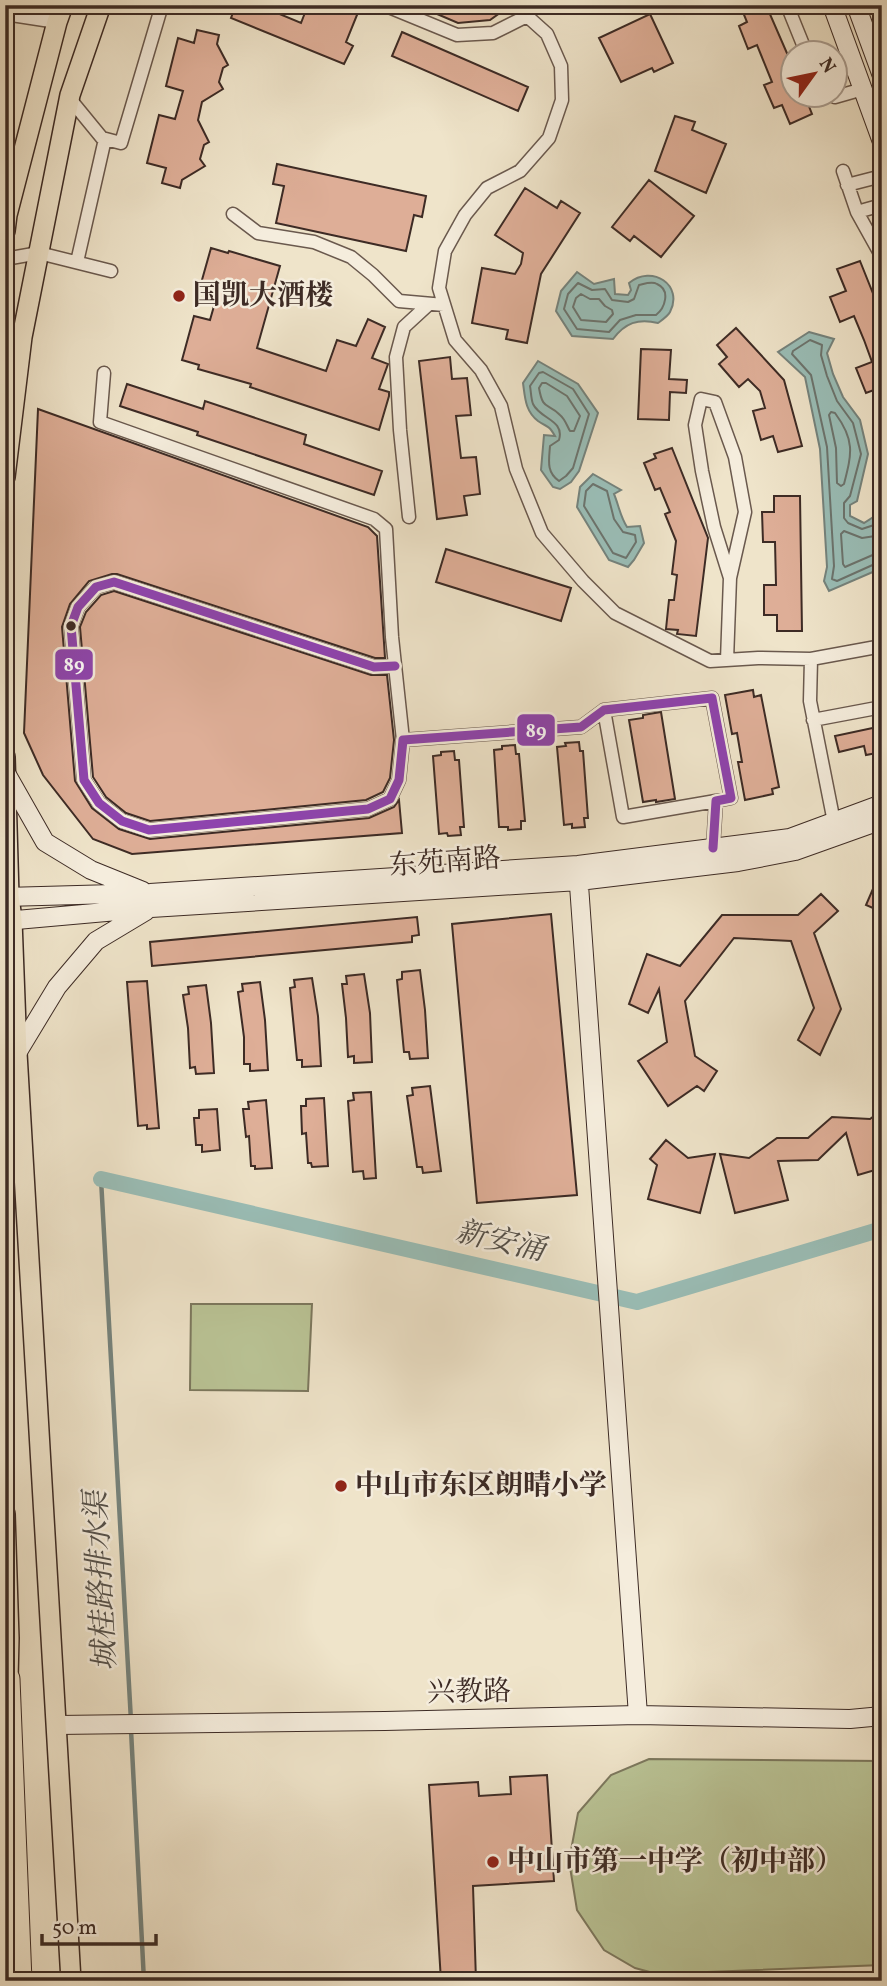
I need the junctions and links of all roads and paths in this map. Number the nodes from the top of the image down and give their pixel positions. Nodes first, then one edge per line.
1 (101, 5) edge
2 (162, 5) edge
3 (384, 5) edge
4 (788, 5) edge
5 (832, 5) edge
6 (856, 5) edge
7 (527, 11) edge
8 (5, 13) edge
9 (60, 13) edge
10 (801, 38) edge
11 (882, 76) edge
12 (863, 89) junction
13 (848, 93) edge
14 (69, 99) junction
15 (105, 139) junction
16 (882, 142) edge
17 (843, 171) dead end
18 (882, 176) edge
19 (848, 185) junction
20 (882, 205) edge
21 (857, 212) junction
22 (233, 214) dead end
23 (5, 231) edge
24 (39, 253) junction
25 (882, 257) edge
26 (5, 259) edge
27 (77, 262) junction
28 (110, 271) dead end
29 (429, 304) junction
30 (444, 305) junction
31 (104, 373) dead end
32 (5, 477) edge
33 (409, 517) dead end
34 (730, 578) junction
35 (882, 646) edge
36 (811, 659) junction
37 (727, 660) junction
38 (395, 666) junction
39 (882, 707) edge
40 (604, 710) junction
41 (813, 720) junction
42 (403, 740) junction
43 (6, 766) edge
44 (716, 801) junction
45 (882, 804) edge
46 (882, 820) edge
47 (834, 822) junction
48 (713, 848) junction
49 (579, 873) junction
50 (7, 897) edge
51 (150, 900) junction
52 (9, 920) edge
53 (17, 1053) junction
54 (5, 1514) edge
55 (7, 1684) edge
56 (638, 1716) junction
57 (882, 1716) edge
58 (57, 1726) junction
59 (20, 1981) edge
60 (71, 1981) edge

1 - 14 main road
2 - 15 street
3 - 7 street
4 - 10 street
5 - 12 street
6 - 11 street
7 - 30 street
8 - 9 street
9 - 23 main road
12 - 13 street
12 - 16 street
14 - 15 street
14 - 24 main road
15 - 27 street
17 - 19 street
18 - 19 street
19 - 21 street
20 - 21 street
21 - 25 street
22 - 29 street
24 - 26 street
24 - 27 street
24 - 32 main road
27 - 28 street
29 - 30 street
29 - 33 street
30 - 37 street
31 - 38 street
34 - 34 street
34 - 37 street
35 - 36 street
36 - 37 street
36 - 41 street
38 - 42 street
38 - 42 street
39 - 41 street
40 - 42 street
40 - 44 street
40 - 44 street
41 - 47 street
43 - 50 main road
43 - 51 street
44 - 48 street
45 - 47 street, 东苑南路
46 - 49 street, 东苑南路
47 - 48 street, 东苑南路
48 - 49 street, 东苑南路
49 - 51 street, 东苑南路
49 - 56 street
50 - 51 street, 东苑南路
50 - 52 main road
51 - 52 street, 东苑南路
51 - 53 street
52 - 53 main road
53 - 58 main road
54 - 55 main road
55 - 59 highway
56 - 57 street, 兴教路
56 - 58 street, 兴教路
58 - 60 main road

